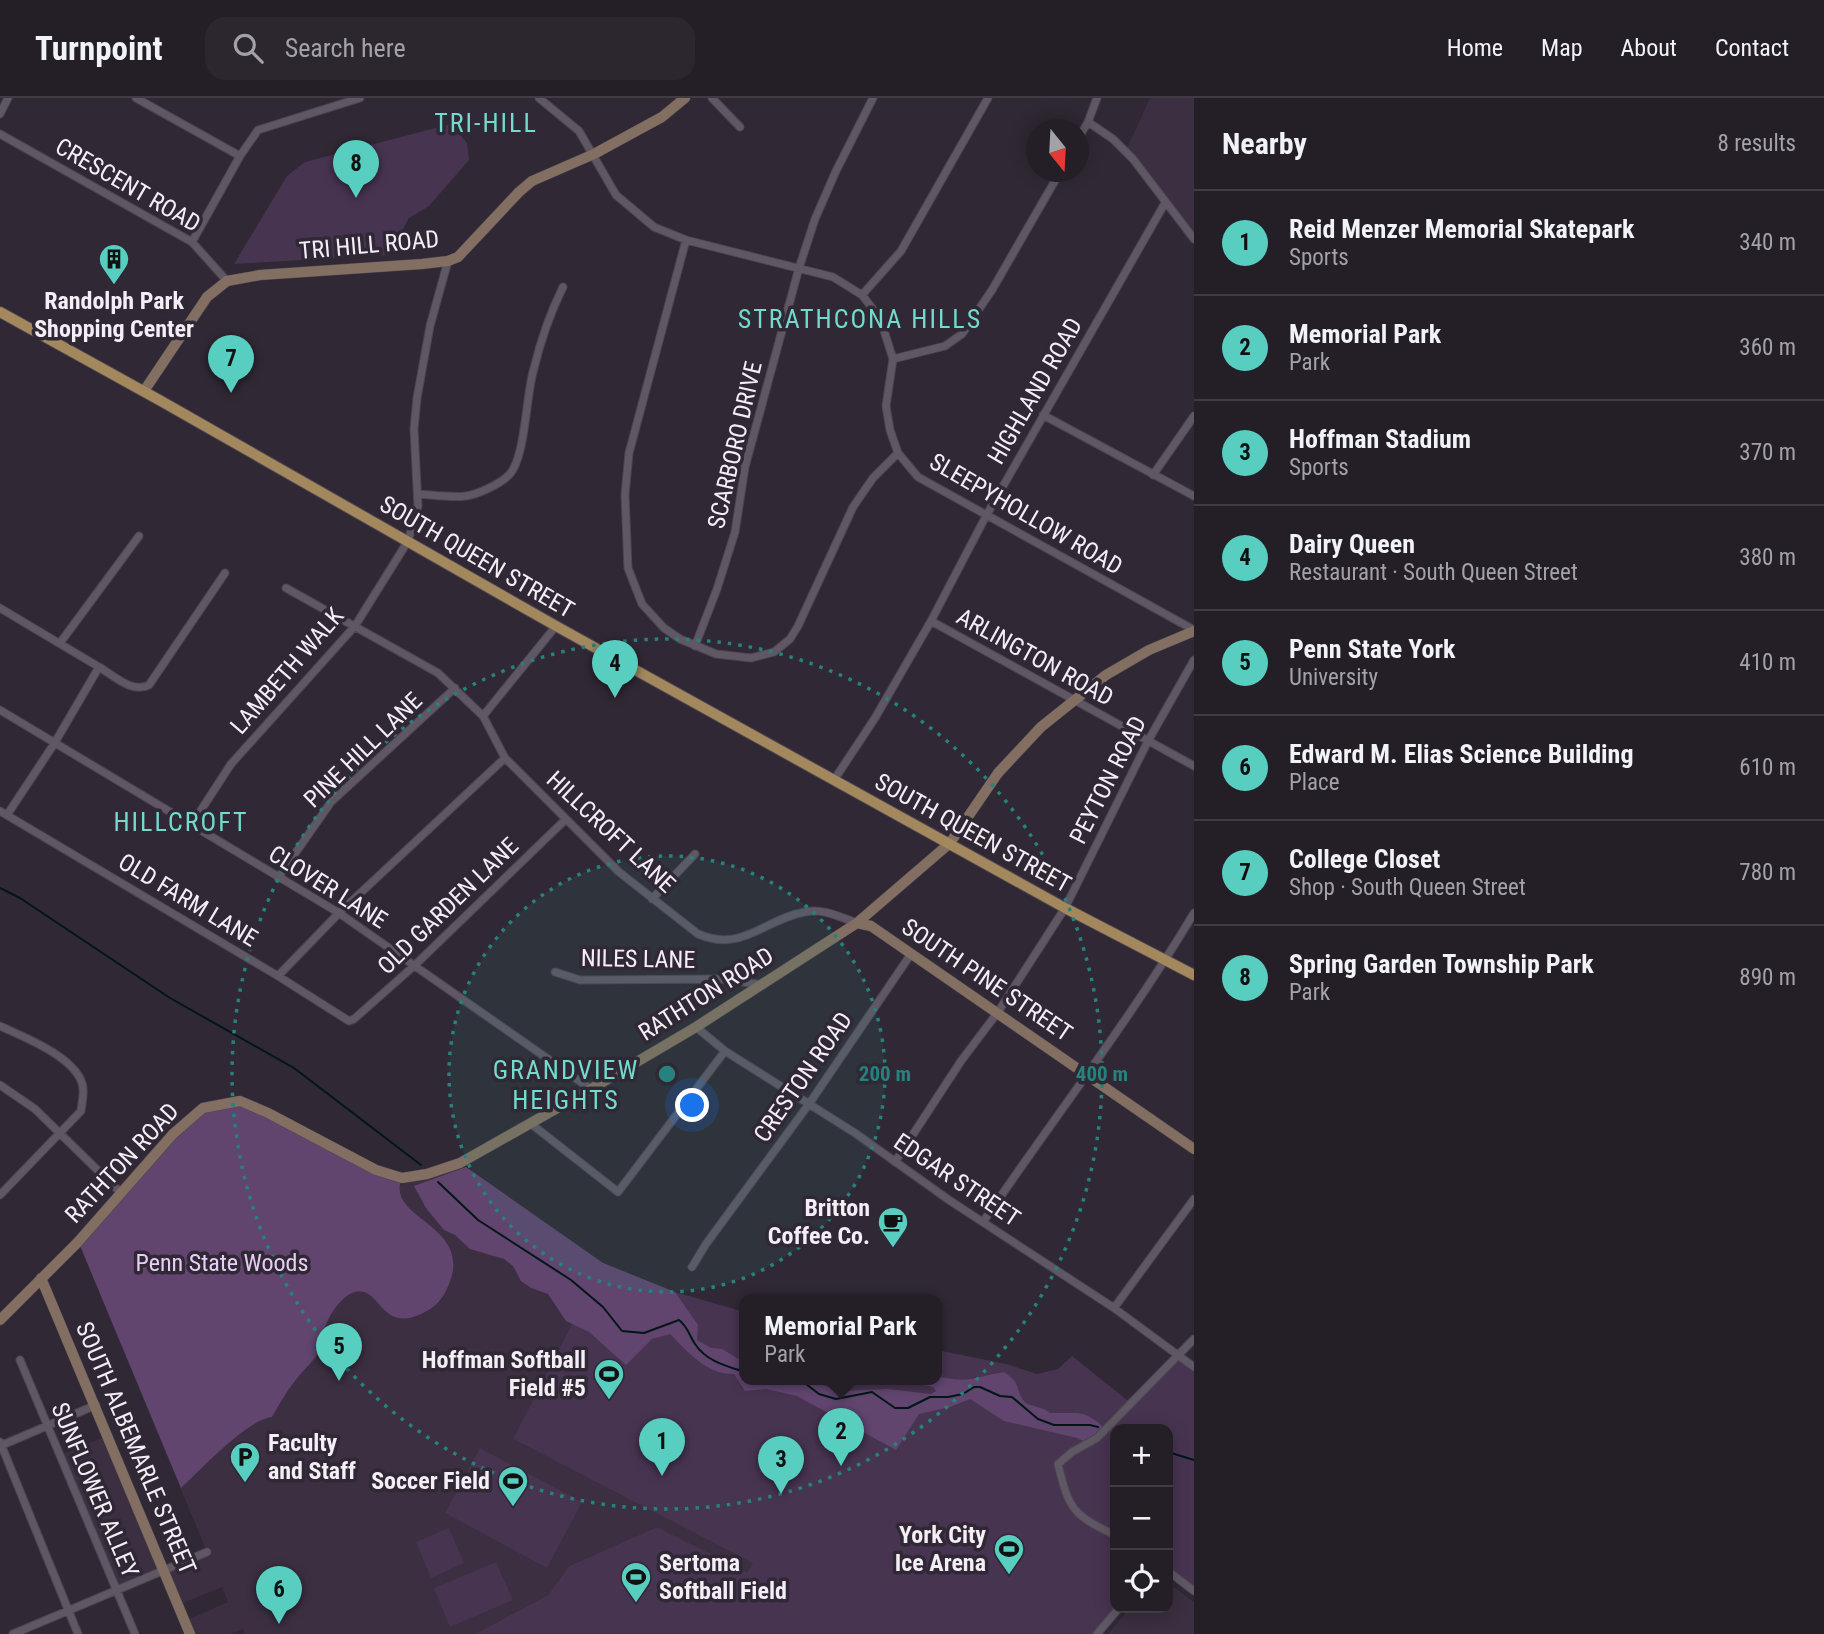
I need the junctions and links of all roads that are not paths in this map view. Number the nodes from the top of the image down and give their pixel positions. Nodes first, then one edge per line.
1 (8, 98) edge
2 (136, 98) edge
3 (360, 98) edge
4 (539, 98) edge
5 (685, 98) edge
6 (712, 98) edge
7 (873, 98) edge
8 (988, 98) edge
9 (1097, 98) edge
10 (0, 114) edge
11 (1089, 119) edge
12 (1089, 123) edge
13 (740, 127) dead end
14 (0, 134) edge
15 (593, 154) junction
16 (240, 156) junction
17 (1054, 182) edge
18 (1165, 203) junction
19 (1194, 239) edge
20 (686, 240) junction
21 (192, 242) junction
22 (448, 261) junction
23 (799, 268) junction
24 (227, 281) junction
25 (563, 286) dead end
26 (862, 295) junction
27 (0, 312) edge
28 (893, 359) junction
29 (144, 391) junction
30 (1044, 415) junction
31 (1194, 416) edge
32 (898, 453) junction
33 (1153, 475) junction
34 (418, 494) junction
35 (1194, 496) edge
36 (986, 516) junction
37 (139, 536) dead end
38 (408, 541) junction
39 (225, 573) dead end
40 (286, 588) dead end
41 (0, 608) edge
42 (931, 621) junction
43 (355, 626) junction
44 (556, 626) junction
45 (1194, 631) edge
46 (60, 643) junction
47 (695, 646) junction
48 (1194, 660) edge
49 (99, 667) junction
50 (455, 688) junction
51 (1073, 699) junction
52 (0, 710) edge
53 (483, 716) junction
54 (1148, 741) junction
55 (54, 744) junction
56 (505, 758) junction
57 (1194, 766) edge
58 (834, 780) junction
59 (4, 813) edge
60 (566, 819) junction
61 (192, 824) junction
62 (950, 843) junction
63 (695, 854) dead end
64 (278, 878) junction
65 (652, 899) junction
66 (1065, 908) junction
67 (339, 913) junction
68 (1194, 913) edge
69 (857, 923) junction
70 (911, 954) junction
71 (1166, 960) junction
72 (415, 965) junction
73 (555, 972) dead end
74 (1194, 975) edge
75 (278, 976) junction
76 (763, 985) junction
77 (998, 1012) junction
78 (354, 1019) joint
79 (0, 1026) edge
80 (696, 1027) junction
81 (725, 1051) junction
82 (1086, 1074) junction
83 (0, 1085) edge
84 (591, 1088) junction
85 (809, 1104) junction
86 (530, 1123) junction
87 (62, 1133) junction
88 (1194, 1149) edge
89 (895, 1162) junction
90 (121, 1193) junction
91 (0, 1195) edge
92 (1194, 1199) edge
93 (983, 1222) junction
94 (692, 1267) dead end
95 (41, 1278) junction
96 (1114, 1308) junction
97 (0, 1320) edge
98 (1194, 1339) edge
99 (1178, 1355) junction
100 (20, 1360) dead end
101 (1194, 1367) edge
102 (96, 1405) junction
103 (48, 1425) junction
104 (0, 1445) edge
105 (1110, 1533) edge
106 (207, 1552) dead end
107 (164, 1570) junction
108 (1173, 1575) edge
109 (117, 1590) junction
110 (1194, 1591) edge
111 (68, 1611) junction
112 (1115, 1613) edge
113 (13, 1634) edge
114 (78, 1634) edge
115 (135, 1634) edge
116 (190, 1634) edge
117 (1097, 1634) edge

1 - 10 street
2 - 16 street
3 - 16 street
4 - 15 street, SLEEPYHOLLOW ROAD
5 - 15 street, TRI HILL ROAD
6 - 13 street
7 - 23 street, SCARBORO DRIVE
8 - 26 street
9 - 11 street
12 - 18 street
14 - 21 street, CRESCENT ROAD
15 - 20 street, SLEEPYHOLLOW ROAD
15 - 22 street, TRI HILL ROAD
16 - 21 street
17 - 28 street
18 - 19 street
18 - 30 street, HIGHLAND ROAD
20 - 23 street, SLEEPYHOLLOW ROAD
20 - 47 street
21 - 24 street, CRESCENT ROAD
22 - 24 street, TRI HILL ROAD
22 - 34 street, LAMBETH WALK
23 - 26 street, SLEEPYHOLLOW ROAD
23 - 47 street, SCARBORO DRIVE
24 - 29 street
25 - 34 street
26 - 28 street, SLEEPYHOLLOW ROAD
27 - 29 main road, SOUTH QUEEN STREET
28 - 32 street, SLEEPYHOLLOW ROAD
29 - 38 main road, SOUTH QUEEN STREET
30 - 33 street
30 - 36 street, HIGHLAND ROAD
31 - 33 street
32 - 36 street, SLEEPYHOLLOW ROAD
32 - 47 street
33 - 35 street
34 - 38 street, LAMBETH WALK
36 - 42 street, HIGHLAND ROAD
36 - 45 street, SLEEPYHOLLOW ROAD
37 - 46 street
38 - 43 street, LAMBETH WALK
38 - 44 main road, SOUTH QUEEN STREET
39 - 49 street
40 - 43 street, HILLCROFT LANE
41 - 46 street
42 - 51 street, ARLINGTON ROAD
42 - 58 street, HIGHLAND ROAD
43 - 50 street, HILLCROFT LANE
43 - 61 street, LAMBETH WALK
44 - 53 street
44 - 58 main road, SOUTH QUEEN STREET
45 - 51 street, RATHTON ROAD
46 - 49 street
48 - 54 street, PEYTON ROAD
49 - 55 street
50 - 53 street, HILLCROFT LANE
50 - 64 street, PINE HILL LANE
51 - 54 street, ARLINGTON ROAD
51 - 62 street, RATHTON ROAD
52 - 55 street, CLOVER LANE
53 - 56 street, HILLCROFT LANE
54 - 57 street, ARLINGTON ROAD
54 - 66 street, PEYTON ROAD
55 - 59 street
55 - 61 street, CLOVER LANE
56 - 60 street, HILLCROFT LANE
56 - 67 street
58 - 62 main road, SOUTH QUEEN STREET
59 - 75 street, OLD FARM LANE
60 - 65 street, HILLCROFT LANE
60 - 72 street, OLD GARDEN LANE
61 - 64 street, CLOVER LANE
62 - 66 main road, SOUTH QUEEN STREET
62 - 69 street, RATHTON ROAD
63 - 65 street
64 - 67 street, CLOVER LANE
65 - 69 street, HILLCROFT LANE
66 - 71 main road, SOUTH QUEEN STREET
66 - 77 street, PEYTON ROAD
67 - 72 street, CLOVER LANE
67 - 75 street
68 - 71 street
69 - 70 street, SOUTH PINE STREET
69 - 76 street, RATHTON ROAD
70 - 77 street, SOUTH PINE STREET
70 - 85 street, CRESTON ROAD
71 - 74 main road, SOUTH QUEEN STREET
71 - 82 street
72 - 78 street, OLD GARDEN LANE
72 - 84 street, CLOVER LANE
73 - 76 street, NILES LANE
75 - 78 street, OLD FARM LANE
76 - 80 street, RATHTON ROAD
77 - 82 street, SOUTH PINE STREET
77 - 89 street, PEYTON ROAD
79 - 87 street
80 - 81 street, EDGAR STREET
80 - 84 street, RATHTON ROAD
81 - 85 street, EDGAR STREET
81 - 86 street
82 - 88 street, SOUTH PINE STREET
82 - 93 street
83 - 87 street
84 - 86 street, RATHTON ROAD
85 - 89 street, EDGAR STREET
85 - 94 street, CRESTON ROAD
86 - 90 street, RATHTON ROAD
87 - 90 street
87 - 91 street
89 - 93 street, EDGAR STREET
90 - 95 street, RATHTON ROAD
92 - 96 street
93 - 96 street, EDGAR STREET
95 - 97 street, RATHTON ROAD
95 - 102 street, SOUTH ALBEMARLE STREET
96 - 99 street, EDGAR STREET
98 - 99 street
99 - 101 street, EDGAR STREET
99 - 105 street
100 - 103 street, SUNFLOWER ALLEY
102 - 103 street
102 - 107 street, SOUTH ALBEMARLE STREET
103 - 104 street
103 - 109 street, SUNFLOWER ALLEY
104 - 111 street
106 - 107 street
107 - 109 street
107 - 116 street, SOUTH ALBEMARLE STREET
108 - 110 street
109 - 111 street
109 - 115 street, SUNFLOWER ALLEY
111 - 113 street
111 - 114 street
112 - 117 street

